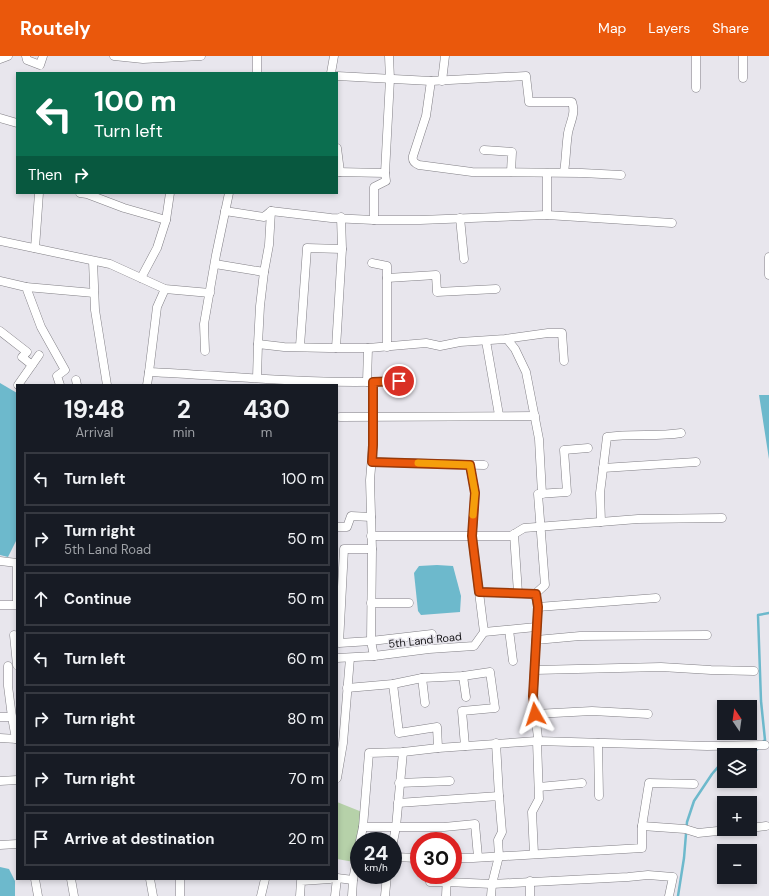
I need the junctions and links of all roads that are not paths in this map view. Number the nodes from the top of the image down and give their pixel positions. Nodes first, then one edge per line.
1 (8, 56) edge
2 (26, 56) edge
3 (43, 56) edge
4 (114, 56) edge
5 (201, 56) edge
6 (257, 56) edge
7 (334, 56) edge
8 (389, 56) edge
9 (445, 56) edge
10 (696, 56) edge
11 (743, 56) edge
12 (0, 59) edge
13 (257, 72) edge
14 (331, 72) edge
15 (338, 76) edge
16 (743, 78) dead end
17 (390, 79) junction
18 (442, 81) junction
19 (431, 82) junction
20 (696, 88) dead end
21 (0, 118) edge
22 (16, 123) edge
23 (484, 150) dead end
24 (338, 160) edge
25 (339, 172) edge
26 (510, 172) junction
27 (564, 172) junction
28 (386, 173) junction
29 (547, 173) junction
30 (622, 176) dead end
31 (40, 194) edge
32 (87, 194) edge
33 (170, 194) edge
34 (229, 194) edge
35 (225, 211) junction
36 (271, 211) junction
37 (547, 215) junction
38 (341, 218) junction
39 (460, 218) junction
40 (166, 220) junction
41 (374, 220) junction
42 (672, 223) dead end
43 (0, 241) edge
44 (35, 248) junction
45 (342, 249) junction
46 (769, 257) edge
47 (464, 259) dead end
48 (93, 261) junction
49 (372, 263) dead end
50 (215, 264) junction
51 (264, 272) junction
52 (769, 275) edge
53 (141, 278) junction
54 (387, 278) junction
55 (0, 281) edge
56 (26, 287) junction
57 (165, 289) junction
58 (496, 289) dead end
59 (94, 293) junction
60 (210, 293) junction
61 (0, 331) edge
62 (507, 339) junction
63 (486, 341) junction
64 (258, 344) junction
65 (300, 346) junction
66 (387, 347) junction
67 (336, 348) junction
68 (368, 348) junction
69 (206, 351) dead end
70 (39, 355) dead end
71 (564, 361) dead end
72 (32, 365) junction
73 (149, 372) junction
74 (260, 380) edge
75 (399, 381) dead end
76 (370, 382) junction
77 (312, 383) edge
78 (19, 384) edge
79 (60, 384) edge
80 (107, 384) edge
81 (147, 384) edge
82 (499, 415) junction
83 (534, 416) junction
84 (340, 417) dead end
85 (373, 418) junction
86 (681, 433) dead end
87 (588, 448) dead end
88 (372, 462) junction
89 (696, 462) dead end
90 (470, 465) junction
91 (484, 465) dead end
92 (603, 468) junction
93 (542, 494) junction
94 (371, 517) junction
95 (722, 518) dead end
96 (600, 522) junction
97 (338, 527) edge
98 (541, 527) junction
99 (514, 534) junction
100 (371, 536) junction
101 (472, 536) junction
102 (372, 549) junction
103 (0, 561) edge
104 (16, 563) edge
105 (479, 592) junction
106 (518, 593) junction
107 (536, 594) junction
108 (656, 598) dead end
109 (371, 603) junction
110 (409, 604) dead end
111 (0, 605) edge
112 (16, 605) edge
113 (538, 607) junction
114 (536, 627) junction
115 (509, 630) junction
116 (484, 632) junction
117 (432, 634) dead end
118 (14, 635) dead end
119 (707, 635) dead end
120 (536, 640) junction
121 (371, 641) junction
122 (16, 656) edge
123 (374, 656) junction
124 (338, 658) edge
125 (350, 658) junction
126 (513, 661) dead end
127 (16, 666) edge
128 (4, 667) edge
129 (535, 670) junction
130 (754, 671) dead end
131 (463, 676) junction
132 (422, 678) junction
133 (393, 684) junction
134 (4, 686) edge
135 (347, 688) junction
136 (466, 697) dead end
137 (338, 703) edge
138 (346, 703) junction
139 (425, 703) dead end
140 (535, 714) junction
141 (648, 714) dead end
142 (0, 717) edge
143 (12, 717) junction
144 (0, 738) edge
145 (16, 739) edge
146 (537, 741) junction
147 (340, 743) edge
148 (496, 743) junction
149 (598, 743) junction
150 (765, 745) dead end
151 (465, 746) junction
152 (438, 748) junction
153 (403, 752) junction
154 (338, 766) edge
155 (16, 780) edge
156 (0, 781) edge
157 (450, 781) dead end
158 (399, 783) junction
159 (582, 783) dead end
160 (694, 784) dead end
161 (539, 787) junction
162 (499, 796) junction
163 (599, 796) dead end
164 (398, 803) junction
165 (642, 826) junction
166 (766, 826) dead end
167 (363, 827) junction
168 (396, 827) junction
169 (757, 827) edge
170 (717, 831) edge
171 (362, 832) edge
172 (395, 832) edge
173 (16, 844) edge
174 (0, 845) edge
175 (534, 854) junction
176 (500, 856) junction
177 (478, 857) junction
178 (462, 858) edge
179 (338, 878) edge
180 (35, 880) edge
181 (71, 880) edge
182 (150, 880) edge
183 (180, 880) edge
184 (265, 880) edge
185 (316, 880) edge
186 (337, 880) edge
187 (350, 880) edge
188 (462, 880) edge
189 (530, 882) junction
190 (353, 884) edge
191 (386, 884) edge
192 (447, 884) edge
193 (492, 884) junction
194 (38, 896) edge
195 (74, 896) edge
196 (153, 896) edge
197 (180, 896) edge
198 (261, 896) edge
199 (300, 896) edge
200 (336, 896) edge
201 (352, 896) edge
202 (385, 896) edge
203 (446, 896) edge
204 (491, 896) edge
205 (530, 896) edge
206 (669, 896) edge

1 - 12 street
2 - 3 street
4 - 5 street
6 - 13 street
7 - 14 street
8 - 17 street
9 - 18 street
10 - 20 street
11 - 16 street
15 - 17 street
17 - 19 street
17 - 28 street
18 - 19 street
18 - 27 street
19 - 26 street
21 - 22 street
23 - 26 street
24 - 25 street
25 - 28 street
26 - 29 street
27 - 29 street
27 - 30 street
28 - 41 street
29 - 37 street
31 - 44 street
32 - 40 street
33 - 40 street
34 - 35 street
35 - 36 street
35 - 50 street
36 - 38 street
36 - 51 street
37 - 39 street
37 - 42 street
38 - 41 street
38 - 45 street
39 - 41 street
39 - 47 street
40 - 53 street
43 - 44 street
44 - 48 street
45 - 65 street
45 - 67 street
46 - 52 street
48 - 53 street
48 - 59 street
49 - 54 street
50 - 51 street
50 - 60 street
51 - 64 street
53 - 57 street
54 - 58 street
54 - 66 street
55 - 56 street
56 - 59 street
56 - 79 street
57 - 60 street
57 - 73 street
59 - 80 street
60 - 69 street
61 - 72 street
62 - 63 street
62 - 71 street
62 - 83 street
63 - 66 street
63 - 82 street
64 - 65 street
64 - 74 street
65 - 67 street
66 - 68 street
67 - 68 street
68 - 76 street
70 - 72 street
72 - 78 street
73 - 74 street
73 - 81 street
74 - 77 street
75 - 76 street
76 - 77 street
76 - 85 street
82 - 83 street
82 - 85 street
83 - 93 street
84 - 85 street
85 - 88 street
86 - 92 street
87 - 93 street
88 - 90 street
88 - 94 street
89 - 92 street
90 - 91 street
90 - 101 street
92 - 96 street
93 - 98 street
94 - 97 street
94 - 100 street
95 - 96 street
96 - 98 street
98 - 99 street
98 - 107 street
99 - 101 street
99 - 106 street
100 - 101 street
100 - 102 street
101 - 105 street
102 - 109 street
102 - 121 street
103 - 104 street
105 - 106 street
105 - 116 street
106 - 107 street
107 - 113 street
108 - 113 street
109 - 110 street
109 - 121 street
111 - 112 street
113 - 114 street
114 - 115 street
114 - 120 street
115 - 116 street
115 - 126 street
116 - 123 street, 5th Land Road
117 - 121 street
118 - 122 street
119 - 120 street
120 - 129 street
121 - 123 street
123 - 125 street, 5th Land Road
124 - 125 street, 5th Land Road
125 - 135 street
127 - 128 street
128 - 134 street
129 - 130 street
129 - 140 street
131 - 132 street
131 - 136 street
131 - 151 street
132 - 133 street
132 - 139 street
133 - 135 street
133 - 152 street
134 - 143 street
135 - 138 street
137 - 138 street
138 - 147 street
140 - 141 street
140 - 146 street
142 - 143 street
143 - 145 street
144 - 145 street
146 - 148 street
146 - 149 street
146 - 161 street
147 - 154 street
148 - 151 street
148 - 162 street
149 - 150 street
149 - 163 street
151 - 152 street
152 - 153 street
153 - 158 street
153 - 167 street
155 - 156 street
157 - 158 street
158 - 164 street
159 - 161 street
160 - 165 street
161 - 175 street
162 - 164 street
162 - 176 street
164 - 168 street
165 - 170 street
165 - 175 street
166 - 169 street
167 - 168 street
167 - 171 street
168 - 172 street
168 - 177 street
173 - 174 street
175 - 176 street
176 - 177 street
176 - 193 street
177 - 178 street
179 - 187 street
180 - 194 street
181 - 195 street
182 - 196 street
183 - 197 street
184 - 198 street
185 - 199 street
186 - 200 street
188 - 193 street
189 - 193 street
189 - 205 street
189 - 206 street
190 - 201 street
191 - 202 street
192 - 203 street
193 - 204 street

